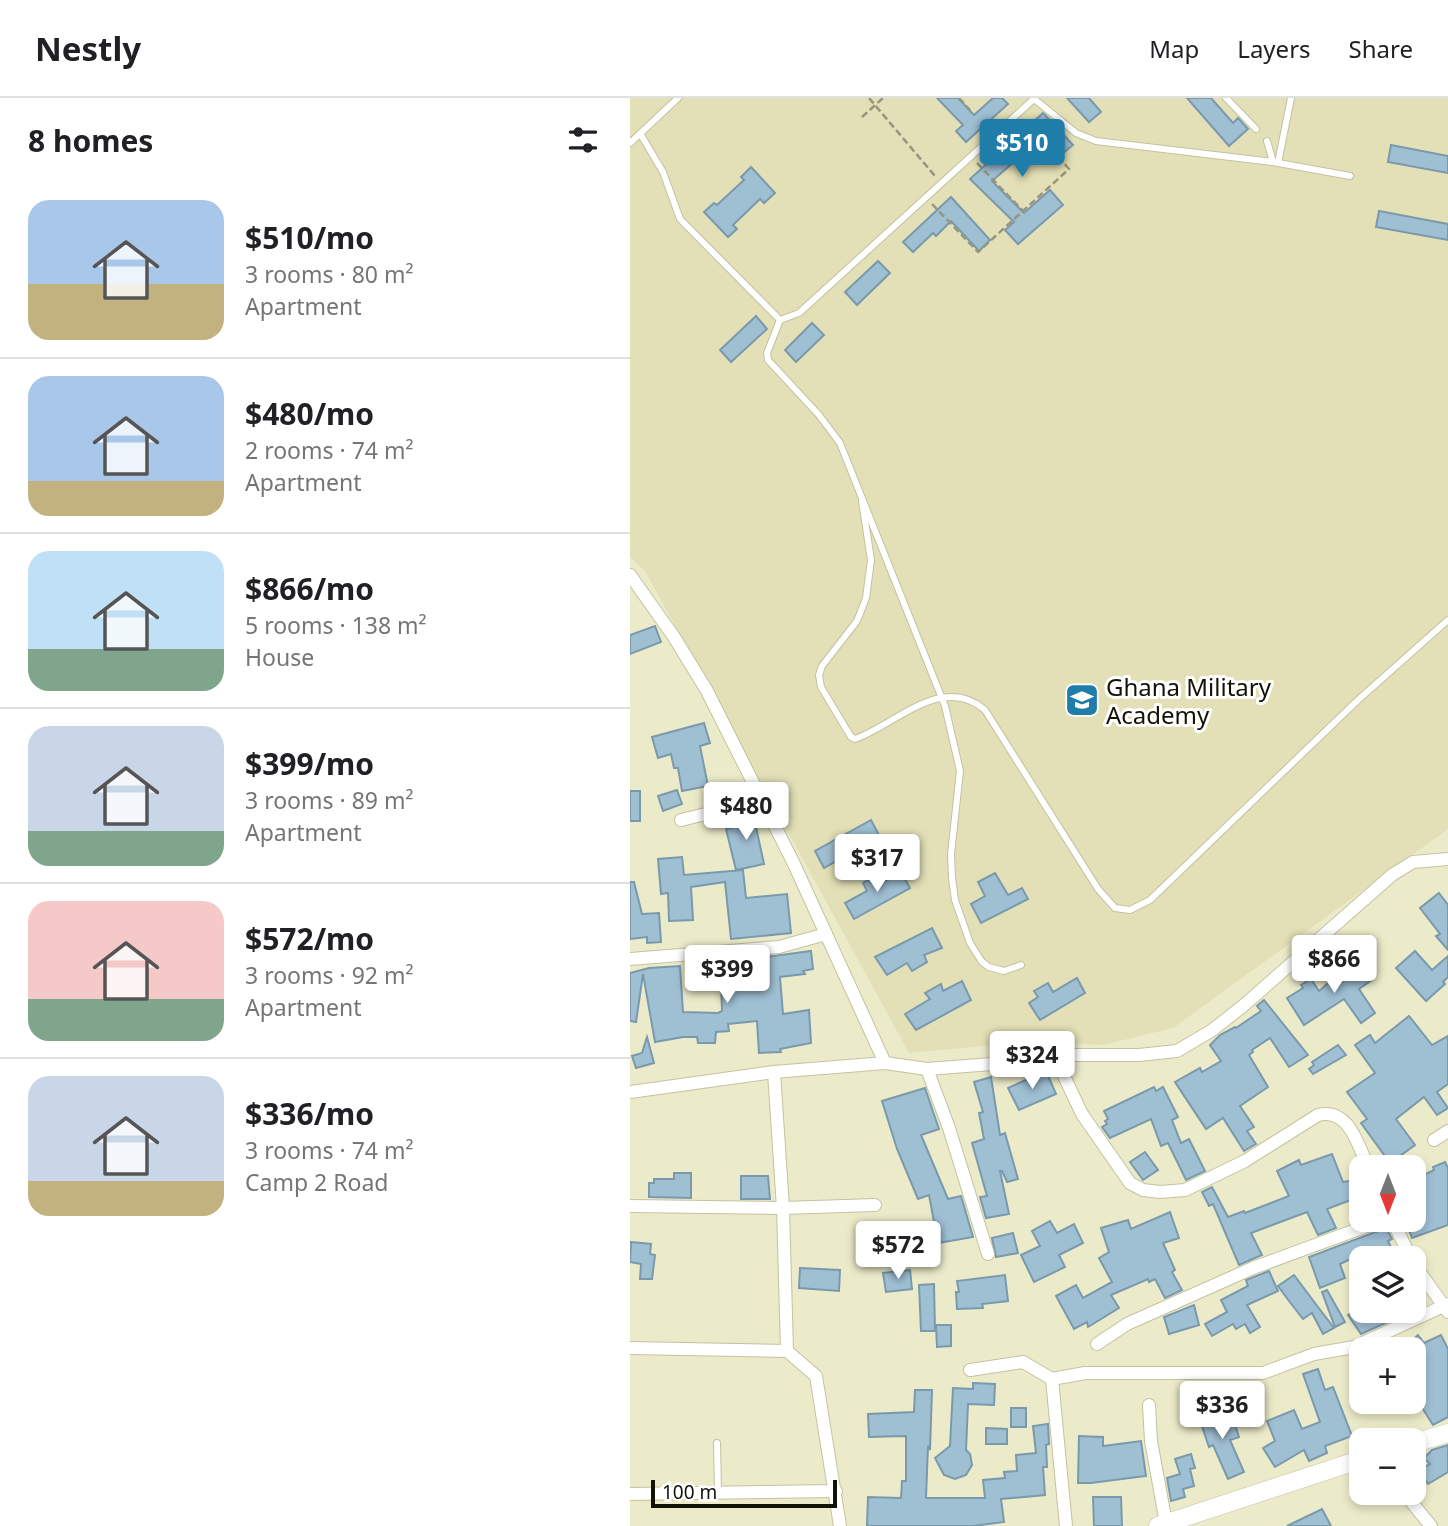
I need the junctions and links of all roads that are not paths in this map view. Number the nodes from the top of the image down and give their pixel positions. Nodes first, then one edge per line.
1 (678, 98) edge
2 (1034, 98) edge
3 (1226, 98) edge
4 (1291, 98) edge
5 (1256, 129) dead end
6 (641, 135) junction
7 (1267, 141) dead end
8 (630, 144) edge
9 (1275, 163) junction
10 (1350, 176) dead end
11 (780, 320) junction
12 (862, 501) junction
13 (630, 575) edge
14 (1448, 620) edge
15 (942, 698) junction
16 (763, 800) junction
17 (681, 820) dead end
18 (1448, 859) edge
19 (826, 934) junction
20 (630, 959) edge
21 (1021, 965) dead end
22 (1054, 1055) junction
23 (885, 1063) junction
24 (927, 1069) junction
25 (774, 1072) junction
26 (630, 1092) edge
27 (1448, 1131) edge
28 (1434, 1140) dead end
29 (1363, 1155) edge
30 (874, 1205) dead end
31 (630, 1206) edge
32 (783, 1208) junction
33 (1350, 1232) edge
34 (988, 1254) dead end
35 (1426, 1280) edge
36 (1446, 1307) edge
37 (1097, 1344) dead end
38 (630, 1348) edge
39 (787, 1351) junction
40 (970, 1370) dead end
41 (1052, 1379) junction
42 (1149, 1405) dead end
43 (1448, 1433) edge
44 (1426, 1439) edge
45 (718, 1443) dead end
46 (1349, 1463) edge
47 (836, 1490) junction
48 (718, 1493) junction
49 (630, 1494) edge
50 (1414, 1505) edge
51 (1170, 1524) edge
52 (840, 1526) edge
53 (1066, 1526) edge
54 (1431, 1526) edge

1 - 6 lane
2 - 9 lane
2 - 11 lane
3 - 5 lane
4 - 9 lane
6 - 8 lane
6 - 11 lane
7 - 9 lane
9 - 10 lane
11 - 12 lane
12 - 15 lane
12 - 15 lane
13 - 16 street
14 - 15 lane
15 - 21 lane
16 - 17 street
16 - 19 street
18 - 22 street
19 - 20 street
19 - 23 street
22 - 24 street
22 - 29 street
23 - 24 street
23 - 25 street
24 - 34 street
25 - 26 street
25 - 32 street
27 - 28 street
30 - 32 street
31 - 32 street
32 - 39 street
33 - 37 street
35 - 36 street
36 - 41 street
38 - 39 street
39 - 47 street
40 - 41 street
41 - 53 street
42 - 51 street
43 - 44 street
45 - 48 lane
46 - 51 street
47 - 48 street
47 - 52 street
48 - 49 street
50 - 54 street

